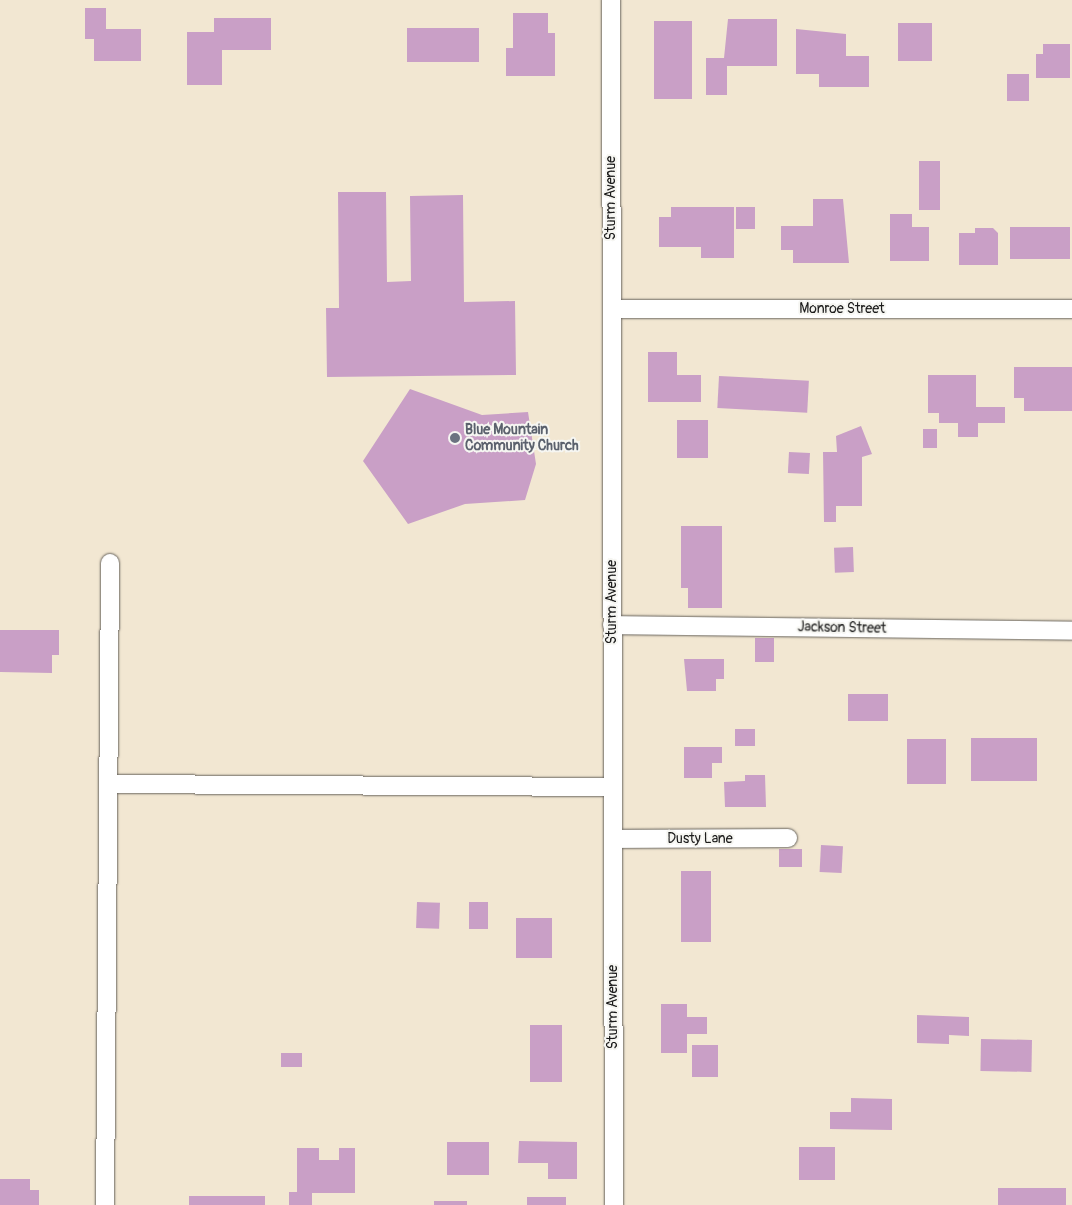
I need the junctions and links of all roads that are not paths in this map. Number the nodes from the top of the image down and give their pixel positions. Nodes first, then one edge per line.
1 (611, 0) edge
2 (612, 309) junction
3 (1072, 309) edge
4 (110, 563) dead end
5 (612, 625) junction
6 (1072, 631) edge
7 (109, 784) junction
8 (613, 787) junction
9 (788, 838) dead end
10 (613, 839) junction
11 (105, 1205) edge
12 (614, 1205) edge

1 - 2 street, Sturm Avenue
2 - 3 street, Monroe Street
2 - 5 street, Sturm Avenue
4 - 7 street
5 - 6 street, Jackson Street
5 - 8 street, Sturm Avenue
7 - 8 street
7 - 11 street
8 - 10 street, Sturm Avenue
9 - 10 street, Dusty Lane
10 - 12 street, Sturm Avenue

